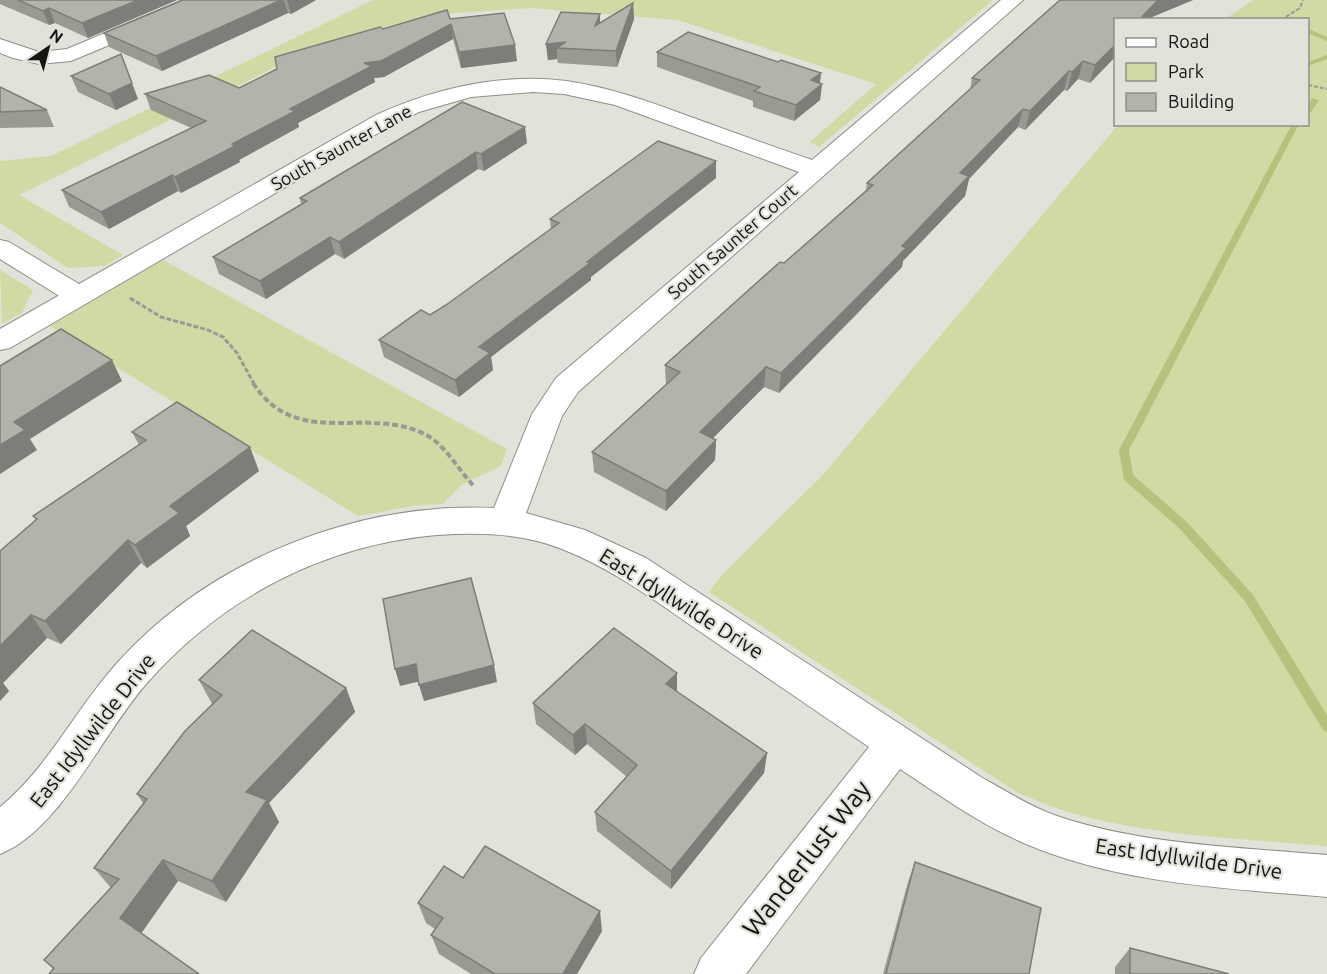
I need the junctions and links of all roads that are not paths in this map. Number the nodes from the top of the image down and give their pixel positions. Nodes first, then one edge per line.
1 (200, 0) edge
2 (1013, 0) edge
3 (0, 45) edge
4 (816, 170) junction
5 (0, 248) edge
6 (79, 296) junction
7 (0, 341) edge
8 (506, 522) junction
9 (896, 743) junction
10 (0, 834) edge
11 (1327, 876) edge
12 (717, 974) edge

1 - 3 street
2 - 4 street, South Saunter Court
4 - 6 street, South Saunter Lane
4 - 8 street, South Saunter Court
5 - 6 street
6 - 7 street, South Saunter Lane
8 - 9 street, East Idyllwilde Drive
8 - 10 street, East Idyllwilde Drive
9 - 11 street, East Idyllwilde Drive
9 - 12 street, Wanderlust Way

